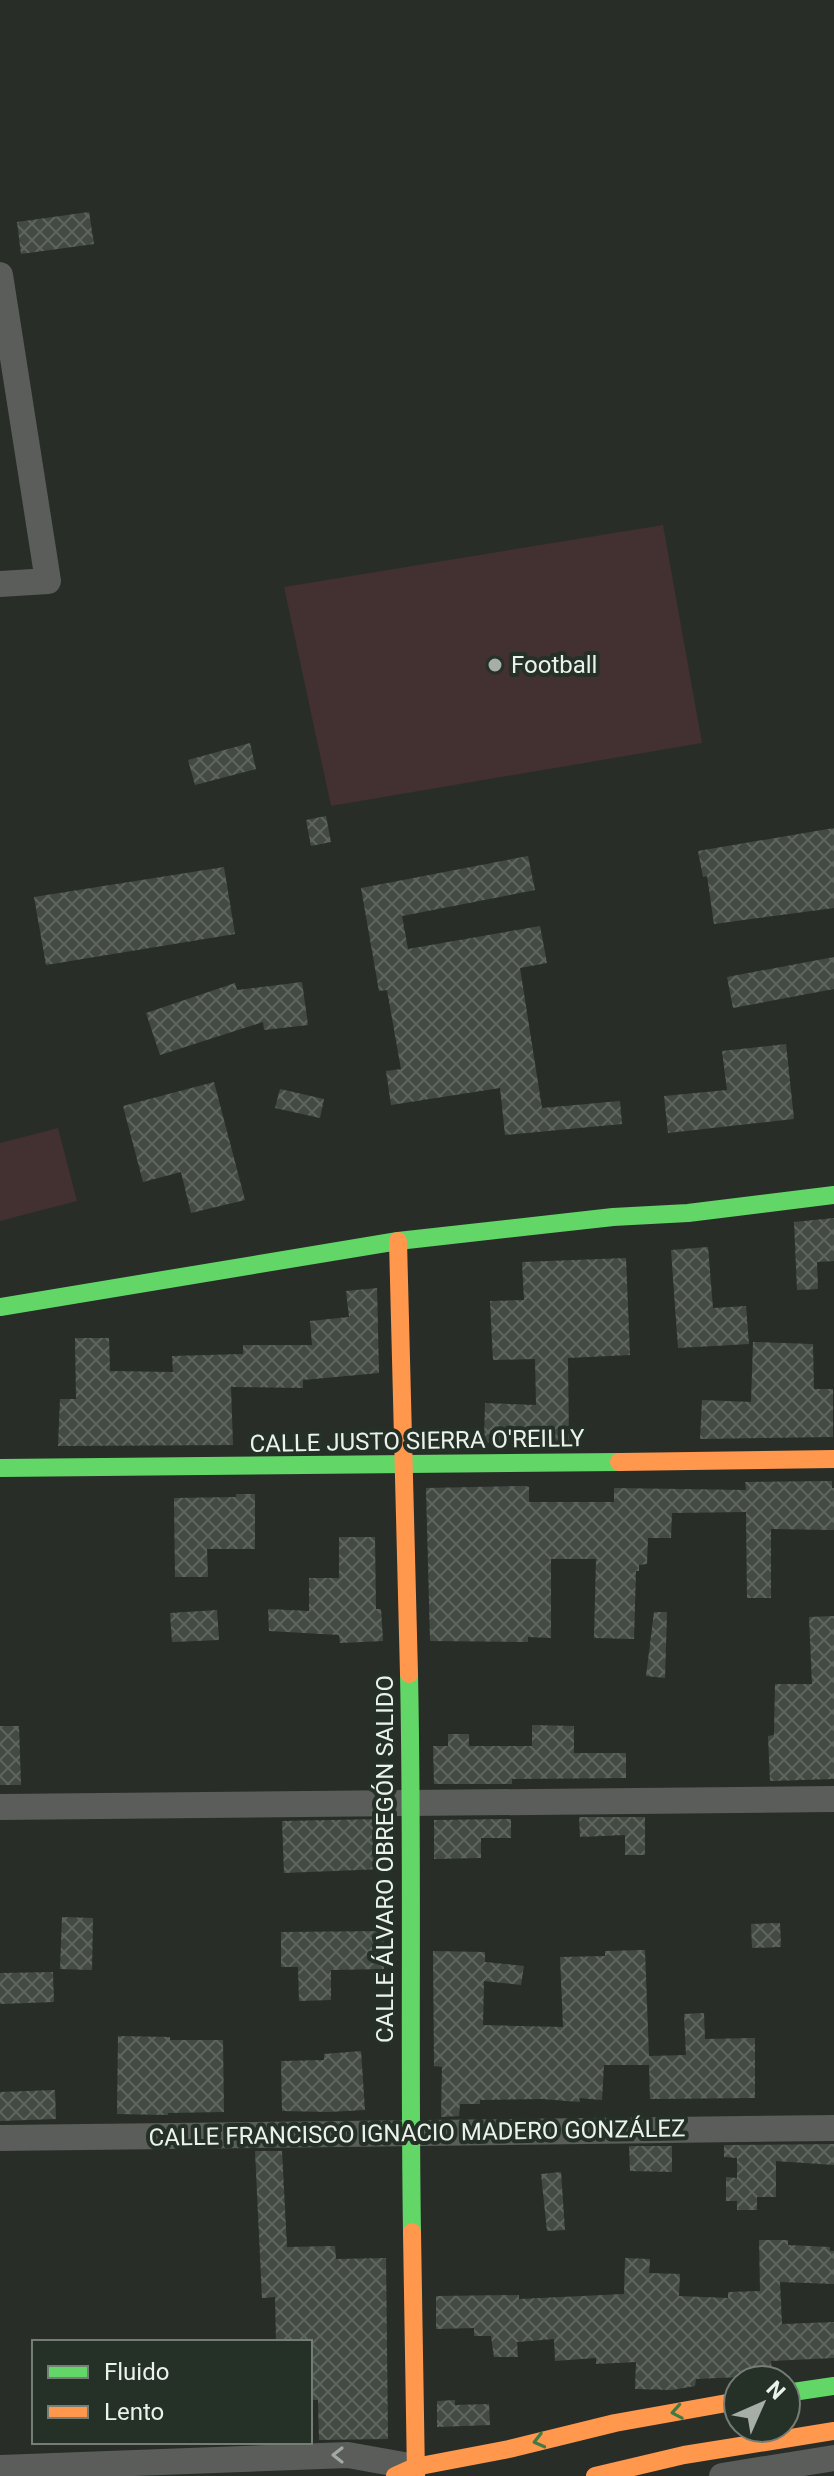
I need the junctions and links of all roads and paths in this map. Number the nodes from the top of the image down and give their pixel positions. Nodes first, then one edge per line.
1 (0, 275) edge
2 (0, 584) edge
3 (834, 1195) edge
4 (398, 1241) junction
5 (0, 1307) edge
6 (834, 1459) edge
7 (402, 1466) junction
8 (0, 1468) edge
9 (834, 1799) edge
10 (412, 1801) junction
11 (0, 1807) edge
12 (834, 2128) edge
13 (410, 2132) junction
14 (0, 2138) edge
15 (834, 2386) edge
16 (802, 2391) edge
17 (722, 2404) edge
18 (834, 2431) edge
19 (834, 2458) edge
20 (0, 2468) edge
21 (409, 2473) edge
22 (595, 2476) edge
23 (722, 2476) edge

1 - 2 street
3 - 4 street
4 - 5 street
4 - 7 street, CALLE ÁLVARO OBREGÓN SALIDO
6 - 7 street, CALLE JUSTO SIERRA O'REILLY
7 - 8 street, CALLE JUSTO SIERRA O'REILLY
7 - 10 street, CALLE ÁLVARO OBREGÓN SALIDO
9 - 10 street
10 - 11 street
10 - 13 street, CALLE ÁLVARO OBREGÓN SALIDO
12 - 13 street, CALLE FRANCISCO IGNACIO MADERO GONZÁLEZ
13 - 14 street, CALLE FRANCISCO IGNACIO MADERO GONZÁLEZ
13 - 21 street, CALLE ÁLVARO OBREGÓN SALIDO
15 - 16 street
17 -> 21 street
18 - 22 street
19 - 23 street
21 -> 20 street

